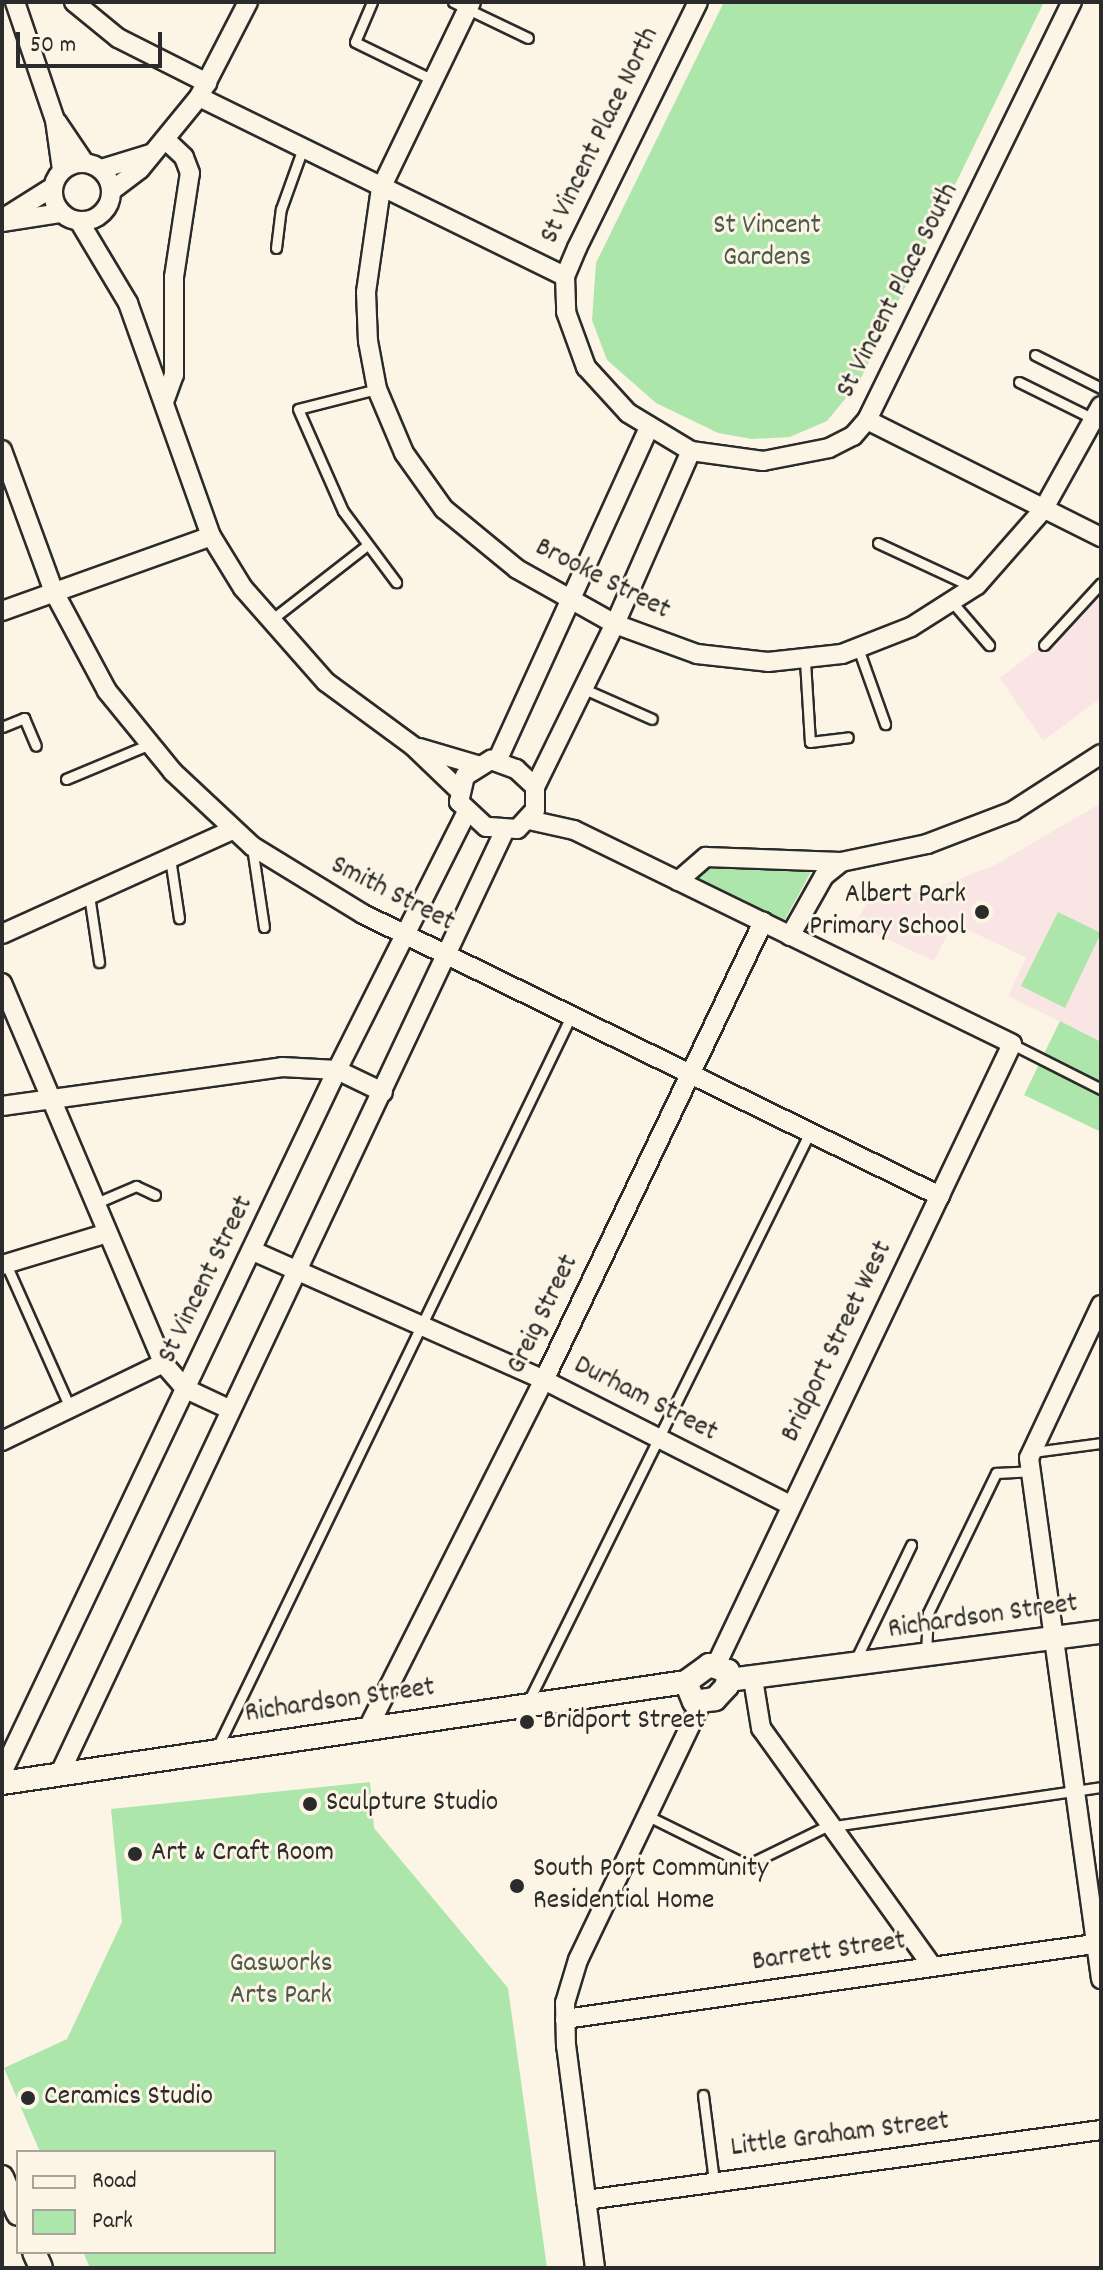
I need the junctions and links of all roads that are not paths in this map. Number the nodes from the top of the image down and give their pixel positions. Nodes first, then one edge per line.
1 (15, 2) edge
2 (74, 2) edge
3 (248, 2) edge
4 (372, 2) edge
5 (698, 2) edge
6 (1072, 2) edge
7 (464, 4) edge
8 (528, 38) dead end
9 (433, 80) junction
10 (203, 90) junction
11 (55, 120) junction
12 (166, 140) junction
13 (303, 148) junction
14 (150, 154) junction
15 (93, 166) junction
16 (57, 178) junction
17 (381, 188) junction
18 (111, 191) junction
19 (102, 213) junction
20 (70, 217) junction
21 (2, 220) edge
22 (276, 248) dead end
23 (110, 266) junction
24 (565, 276) junction
25 (1035, 355) dead end
26 (1019, 382) dead end
27 (1101, 388) edge
28 (377, 389) junction
29 (164, 402) junction
30 (867, 420) junction
31 (1096, 424) edge
32 (649, 428) junction
33 (682, 448) junction
34 (2, 450) edge
35 (1043, 510) junction
36 (211, 536) junction
37 (1101, 537) edge
38 (878, 543) dead end
39 (366, 546) junction
40 (396, 582) dead end
41 (1101, 583) edge
42 (974, 588) junction
43 (54, 592) junction
44 (570, 597) junction
45 (952, 602) junction
46 (2, 611) edge
47 (269, 621) junction
48 (615, 624) junction
49 (989, 645) dead end
50 (1044, 645) dead end
51 (858, 647) junction
52 (805, 661) junction
53 (584, 689) junction
54 (652, 719) dead end
55 (885, 724) dead end
56 (2, 727) edge
57 (848, 737) dead end
58 (150, 744) junction
59 (36, 746) dead end
60 (413, 746) junction
61 (1101, 754) edge
62 (497, 761) junction
63 (477, 765) junction
64 (66, 779) dead end
65 (460, 791) junction
66 (536, 793) junction
67 (466, 813) junction
68 (529, 820) junction
69 (232, 830) junction
70 (574, 830) junction
71 (504, 832) junction
72 (252, 846) junction
73 (170, 858) junction
74 (841, 862) junction
75 (678, 881) junction
76 (89, 895) junction
77 (179, 918) dead end
78 (763, 922) junction
79 (264, 927) dead end
80 (2, 934) edge
81 (407, 936) junction
82 (790, 936) junction
83 (449, 956) junction
84 (99, 962) dead end
85 (2, 983) edge
86 (571, 1016) junction
87 (1012, 1044) junction
88 (337, 1070) junction
89 (693, 1074) junction
90 (1101, 1089) edge
91 (383, 1092) junction
92 (49, 1099) junction
93 (2, 1106) edge
94 (810, 1132) junction
95 (155, 1195) dead end
96 (940, 1196) junction
97 (94, 1204) junction
98 (107, 1233) junction
99 (253, 1251) junction
100 (4, 1264) edge
101 (295, 1270) junction
102 (1101, 1305) edge
103 (421, 1324) junction
104 (163, 1363) junction
105 (544, 1380) junction
106 (186, 1389) junction
107 (70, 1408) junction
108 (229, 1409) junction
109 (660, 1438) junction
110 (2, 1441) edge
111 (1101, 1443) edge
112 (1030, 1462) junction
113 (790, 1505) junction
114 (911, 1545) dead end
115 (1101, 1632) edge
116 (1054, 1638) junction
117 (926, 1655) junction
118 (853, 1666) junction
119 (722, 1672) junction
120 (753, 1679) junction
121 (686, 1682) junction
122 (701, 1703) junction
123 (526, 1705) junction
124 (368, 1728) junction
125 (215, 1751) junction
126 (2, 1773) edge
127 (59, 1775) junction
128 (2, 1783) edge
129 (1101, 1787) edge
130 (1074, 1792) junction
131 (650, 1817) junction
132 (832, 1825) junction
133 (1099, 1944) edge
134 (933, 1967) junction
135 (1101, 1979) edge
136 (565, 2019) junction
137 (703, 2095) dead end
138 (1101, 2130) edge
139 (2, 2177) edge
140 (714, 2181) junction
141 (586, 2200) junction
142 (16, 2209) edge
143 (595, 2268) edge

1 - 11 street
2 - 10 street
3 - 10 street
4 - 9 lane
5 - 24 street, St Vincent Place North
6 - 30 street, St Vincent Place South
7 - 8 lane
7 - 9 street, Brooke Street
9 - 17 street, Brooke Street
10 - 12 street
10 - 13 street
11 - 15 street
11 - 16 street
12 - 14 street
12 - 29 street
13 - 17 street
13 - 22 lane
14 - 15 street
14 - 18 street
15 - 16 street
15 - 18 street
16 - 20 street
16 - 21 street
17 - 24 street
17 - 28 street, Brooke Street
18 - 19 street
19 - 20 street
19 - 23 street
20 - 21 street
20 - 23 street
23 - 29 street
24 - 32 street, St Vincent Place North
25 - 27 lane
26 - 31 lane
28 - 39 lane
28 - 44 street, Brooke Street
29 - 36 street
30 - 33 street, St Vincent Place South
30 - 35 street
31 - 35 street, Brooke Street
32 - 33 street, St Vincent Place North
32 - 44 street
33 - 48 street
34 - 43 street, Smith Street
35 - 37 street
35 - 42 street, Brooke Street
36 - 43 street
36 - 47 street
38 - 42 lane
39 - 40 lane
39 - 47 lane
41 - 50 lane
42 - 45 street, Brooke Street
43 - 46 street
43 - 58 street, Smith Street
44 - 48 street, Brooke Street
44 - 62 street
45 - 49 lane
45 - 51 street, Brooke Street
47 - 60 street
48 - 52 street, Brooke Street
48 - 53 street
51 - 52 street, Brooke Street
51 - 55 lane
52 - 57 lane
53 - 54 lane
53 - 66 street
56 - 59 lane
58 - 64 lane
58 - 69 street, Smith Street
60 - 63 street
60 - 65 street
61 - 74 street
62 - 63 street
62 - 66 street
63 - 65 street
65 - 67 street
66 - 68 street
66 - 70 street
67 - 71 street
67 - 81 street, St Vincent Street
68 - 70 street
68 - 71 street
69 - 72 street, Smith Street
69 - 73 street
70 - 75 street
71 - 83 street
72 - 79 lane
72 - 81 street, Smith Street
73 - 76 street
73 - 77 lane
74 - 75 street
74 - 82 street
75 - 78 street
76 - 80 street
76 - 84 lane
78 - 82 street
78 - 89 street, Greig Street
81 - 83 street, Smith Street
81 - 88 street, St Vincent Street
82 - 87 street
83 - 86 street, Smith Street
83 - 91 street
85 - 92 street
86 - 89 street, Smith Street
86 - 103 lane
87 - 90 lane
87 - 96 street, Bridport Street West
88 - 91 street
88 - 92 street
88 - 99 street, St Vincent Street
89 - 94 street, Smith Street
89 - 105 street, Greig Street
91 - 101 street
92 - 93 street
92 - 97 street
94 - 96 street, Smith Street
94 - 109 lane
95 - 97 lane
96 - 113 street, Bridport Street West
97 - 98 street
98 - 100 street
98 - 104 street
99 - 101 street, Durham Street
99 - 106 street, St Vincent Street
100 - 107 lane
101 - 103 street, Durham Street
101 - 108 street
102 - 112 street
103 - 105 street, Durham Street
103 - 125 lane
104 - 106 street
104 - 107 street
105 - 109 street, Durham Street
105 - 124 street, Greig Street
106 - 108 street
106 - 126 street, St Vincent Street
107 - 110 street
108 - 127 street
109 - 113 street, Durham Street
109 - 123 lane
111 - 112 lane
112 - 116 street
112 - 117 lane
113 - 119 street, Bridport Street West
114 - 118 lane
115 - 116 street, Richardson Street
116 - 117 street, Richardson Street
116 - 130 street
117 - 118 street, Richardson Street
118 - 120 street, Richardson Street
119 - 120 street, Richardson Street
119 - 121 street
119 - 122 street
120 - 132 street
121 - 122 street
121 - 123 street, Richardson Street
122 - 131 street
123 - 124 street, Richardson Street
124 - 125 street, Richardson Street
125 - 127 street, Richardson Street
127 - 128 street, Richardson Street
129 - 130 lane
130 - 132 lane
130 - 133 street
131 - 132 lane
131 - 136 street
132 - 134 street
133 - 134 street, Barrett Street
133 - 135 street
134 - 136 street, Barrett Street
136 - 141 street
137 - 140 lane
138 - 140 street, Little Graham Street
139 - 142 street
140 - 141 street, Little Graham Street
141 - 143 street

